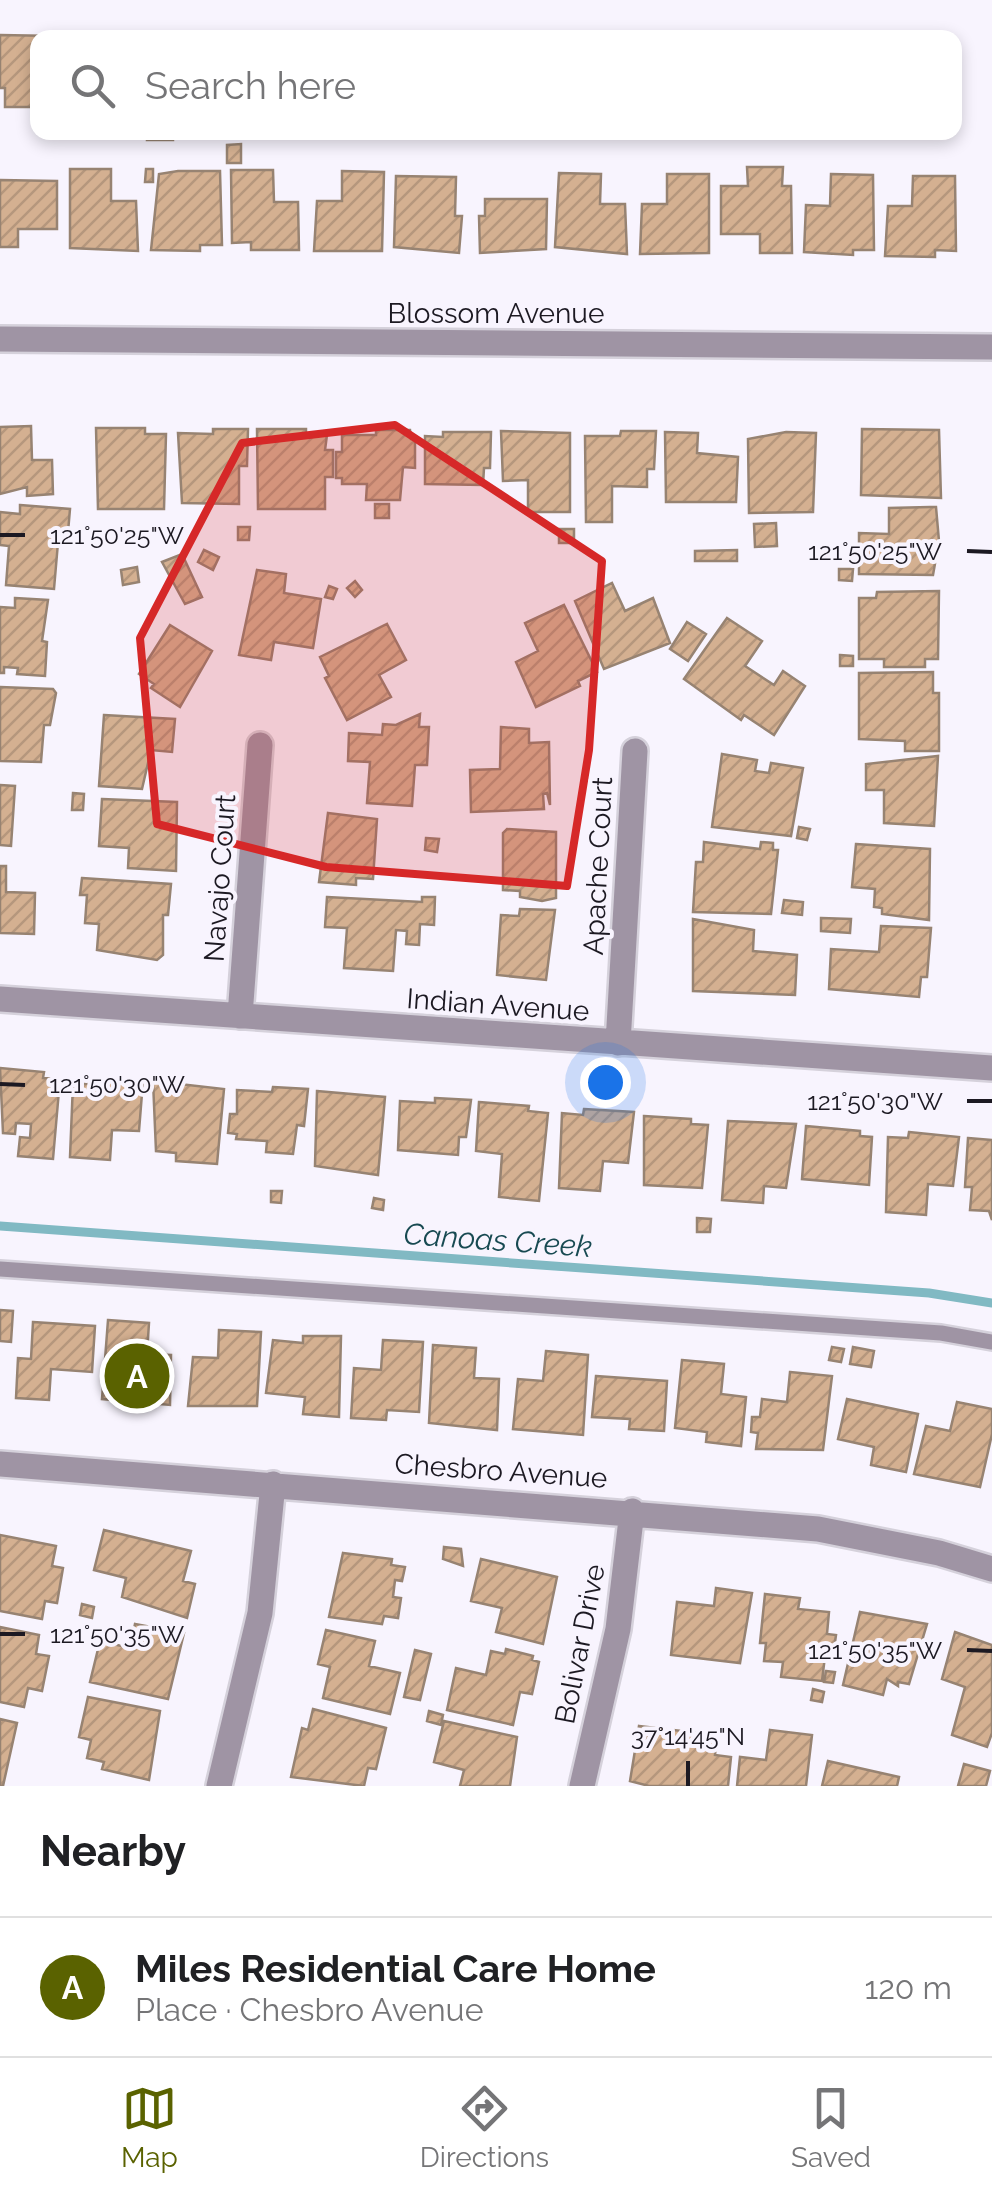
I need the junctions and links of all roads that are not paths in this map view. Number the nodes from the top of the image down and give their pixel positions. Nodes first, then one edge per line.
1 (0, 339) edge
2 (992, 347) edge
3 (260, 745) dead end
4 (635, 752) dead end
5 (0, 998) edge
6 (240, 1016) junction
7 (618, 1043) junction
8 (992, 1055) edge
9 (992, 1068) edge
10 (0, 1269) edge
11 (992, 1342) edge
12 (0, 1464) edge
13 (273, 1484) junction
14 (632, 1512) junction
15 (992, 1569) edge
16 (220, 1786) edge
17 (582, 1786) edge

1 - 2 street, Blossom Avenue
3 - 6 street, Navajo Court
4 - 7 street, Apache Court
5 - 6 street, Indian Avenue
6 - 7 street, Indian Avenue
7 - 9 street, Indian Avenue
8 - 9 street
10 - 11 lane
12 - 13 street, Chesbro Avenue
13 - 14 street, Chesbro Avenue
13 - 16 street
14 - 15 street, Chesbro Avenue
14 - 17 street, Bolivar Drive

